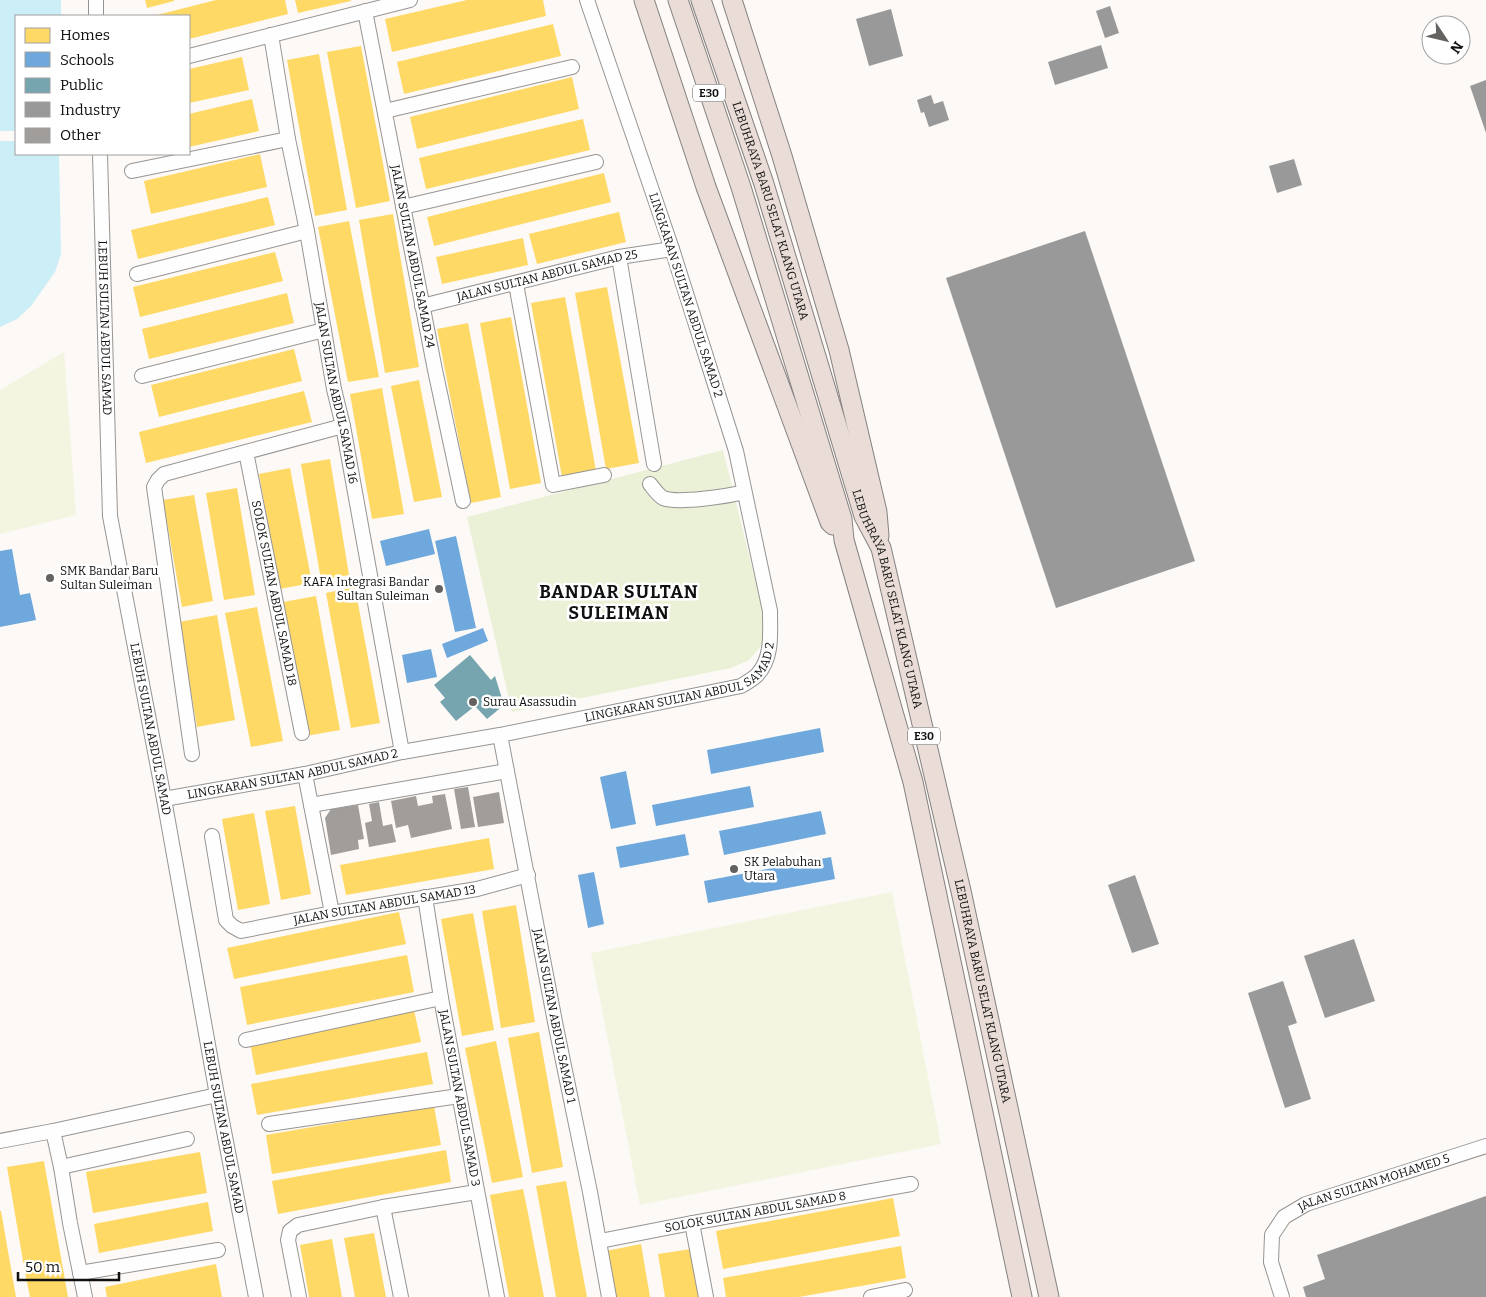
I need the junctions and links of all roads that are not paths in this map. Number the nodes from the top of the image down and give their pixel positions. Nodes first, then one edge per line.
1 (96, 0) edge
2 (410, 0) edge
3 (587, 0) edge
4 (644, 0) edge
5 (678, 0) edge
6 (701, 0) edge
7 (732, 0) edge
8 (365, 11) junction
9 (96, 15) edge
10 (271, 35) junction
11 (190, 56) edge
12 (572, 67) dead end
13 (384, 111) junction
14 (288, 140) junction
15 (100, 155) edge
16 (596, 162) dead end
17 (132, 171) dead end
18 (403, 206) junction
19 (307, 231) junction
20 (672, 249) junction
21 (619, 257) junction
22 (137, 274) dead end
23 (516, 284) junction
24 (422, 306) junction
25 (324, 330) junction
26 (142, 376) dead end
27 (343, 426) junction
28 (246, 452) junction
29 (654, 464) dead end
30 (604, 475) dead end
31 (650, 484) dead end
32 (744, 492) junction
33 (463, 500) dead end
34 (844, 540) junction
35 (881, 548) junction
36 (302, 734) dead end
37 (500, 735) junction
38 (402, 752) junction
39 (192, 754) dead end
40 (507, 771) junction
41 (305, 774) junction
42 (164, 799) junction
43 (311, 805) junction
44 (212, 836) dead end
45 (528, 875) junction
46 (425, 897) junction
47 (332, 913) junction
48 (441, 998) junction
49 (246, 1040) dead end
50 (216, 1095) junction
51 (459, 1096) junction
52 (269, 1124) dead end
53 (53, 1131) junction
54 (187, 1140) dead end
55 (0, 1141) edge
56 (1486, 1146) edge
57 (61, 1167) junction
58 (911, 1184) dead end
59 (477, 1192) junction
60 (384, 1207) junction
61 (692, 1222) junction
62 (600, 1241) junction
63 (218, 1250) dead end
64 (80, 1274) junction
65 (905, 1290) dead end
66 (85, 1297) edge
67 (256, 1297) edge
68 (299, 1297) edge
69 (400, 1297) edge
70 (497, 1297) edge
71 (609, 1297) edge
72 (706, 1297) edge
73 (871, 1297) edge
74 (1022, 1297) edge
75 (1049, 1297) edge
76 (1282, 1297) edge

1 - 9 street
2 - 8 street
3 - 20 street, LINGKARAN SULTAN ABDUL SAMAD 2
4 - 34 highway
5 - 34 highway, LEBUHRAYA BARU SELAT KLANG UTARA / E30
6 - 35 highway, LEBUHRAYA BARU SELAT KLANG UTARA / E30
7 - 35 highway
8 - 10 street
8 - 13 street, JALAN SULTAN ABDUL SAMAD 24
10 - 11 street
10 - 14 street, JALAN SULTAN ABDUL SAMAD 16
12 - 13 street
13 - 18 street, JALAN SULTAN ABDUL SAMAD 24
14 - 17 street
14 - 19 street, JALAN SULTAN ABDUL SAMAD 16
15 - 42 street, LEBUH SULTAN ABDUL SAMAD
16 - 18 street
18 - 24 street, JALAN SULTAN ABDUL SAMAD 24
19 - 22 street
19 - 25 street, JALAN SULTAN ABDUL SAMAD 16
20 - 21 street, JALAN SULTAN ABDUL SAMAD 25
20 - 32 street, LINGKARAN SULTAN ABDUL SAMAD 2
21 - 23 street, JALAN SULTAN ABDUL SAMAD 25
21 - 29 street
23 - 24 street, JALAN SULTAN ABDUL SAMAD 25
23 - 30 street
24 - 33 street, JALAN SULTAN ABDUL SAMAD 24
25 - 26 street
25 - 27 street, JALAN SULTAN ABDUL SAMAD 16
27 - 28 street
27 - 38 street, JALAN SULTAN ABDUL SAMAD 16
28 - 36 street, SOLOK SULTAN ABDUL SAMAD 18
28 - 39 street
31 - 32 street
32 - 37 street, LINGKARAN SULTAN ABDUL SAMAD 2
34 - 74 highway, LEBUHRAYA BARU SELAT KLANG UTARA / E30
35 - 75 highway, LEBUHRAYA BARU SELAT KLANG UTARA / E30
37 - 38 street, LINGKARAN SULTAN ABDUL SAMAD 2
37 - 40 street, JALAN SULTAN ABDUL SAMAD 1
38 - 41 street, LINGKARAN SULTAN ABDUL SAMAD 2
40 - 43 street
40 - 45 street, JALAN SULTAN ABDUL SAMAD 1
41 - 42 street, LINGKARAN SULTAN ABDUL SAMAD 2
41 - 43 street
42 - 50 street, LEBUH SULTAN ABDUL SAMAD
43 - 47 street
44 - 47 street, JALAN SULTAN ABDUL SAMAD 13
45 - 46 street, JALAN SULTAN ABDUL SAMAD 13
45 - 62 street, JALAN SULTAN ABDUL SAMAD 1
46 - 47 street, JALAN SULTAN ABDUL SAMAD 13
46 - 48 street, JALAN SULTAN ABDUL SAMAD 3
48 - 49 street
48 - 51 street, JALAN SULTAN ABDUL SAMAD 3
50 - 53 street
50 - 67 street, LEBUH SULTAN ABDUL SAMAD
51 - 52 street
51 - 59 street, JALAN SULTAN ABDUL SAMAD 3
53 - 55 street
53 - 57 street
54 - 57 street
56 - 76 street, JALAN SULTAN MOHAMED 5
57 - 64 street
58 - 61 street, SOLOK SULTAN ABDUL SAMAD 8
59 - 60 street
59 - 70 street, JALAN SULTAN ABDUL SAMAD 3
60 - 68 street
60 - 69 street
61 - 62 street, SOLOK SULTAN ABDUL SAMAD 8
61 - 72 street
62 - 71 street, JALAN SULTAN ABDUL SAMAD 1
63 - 64 street
64 - 66 street
65 - 73 street

